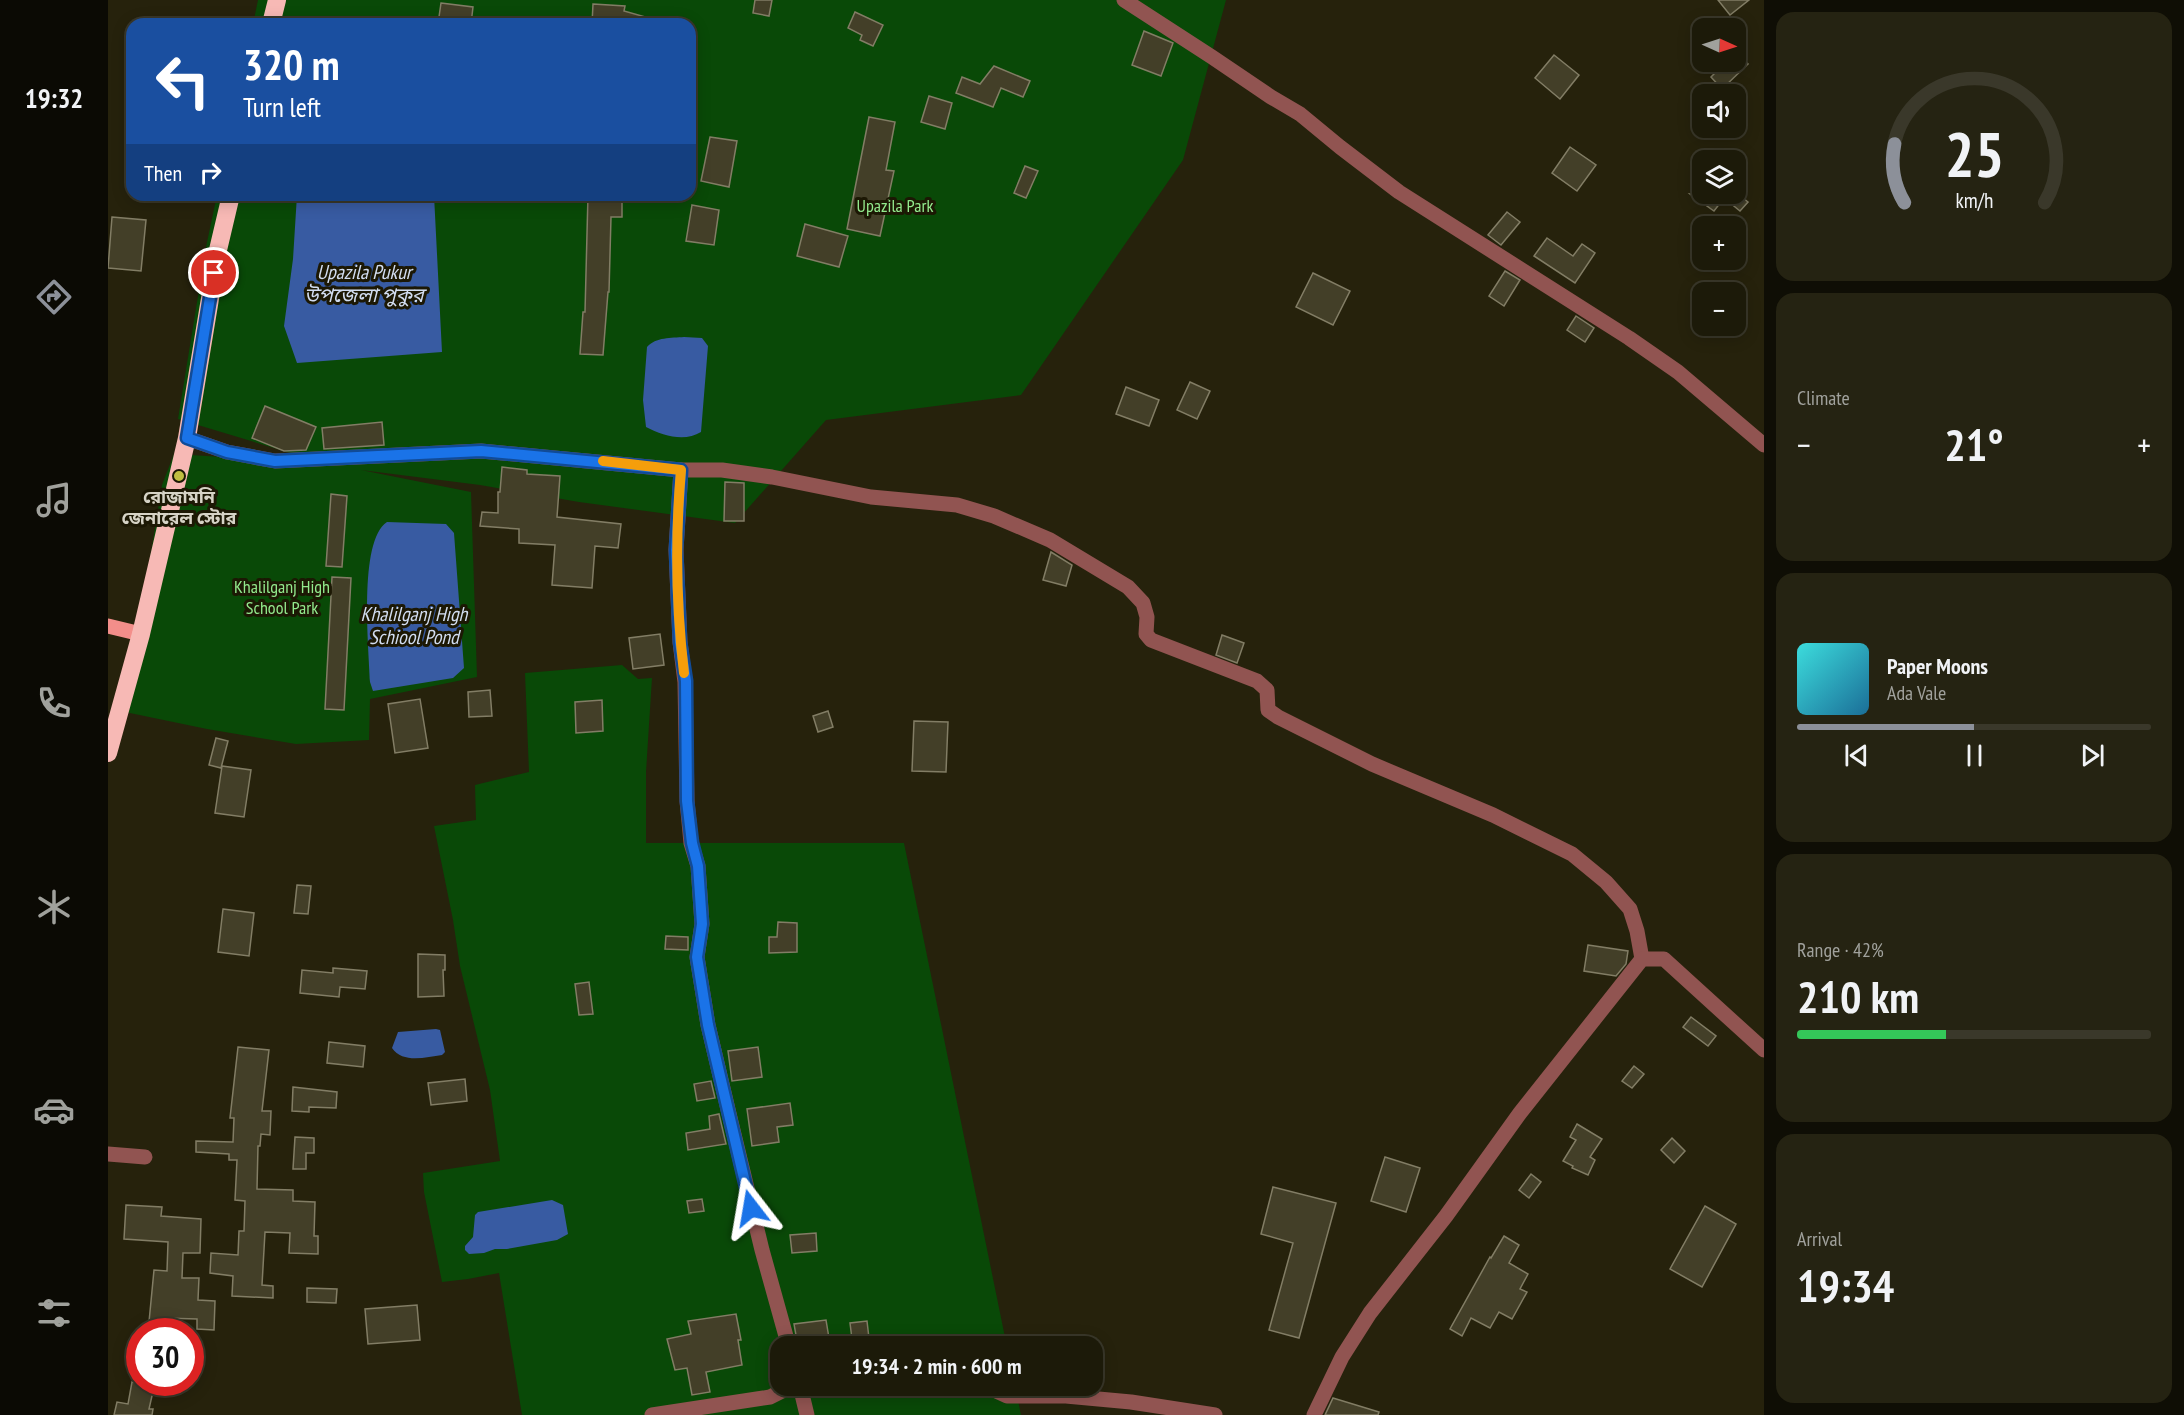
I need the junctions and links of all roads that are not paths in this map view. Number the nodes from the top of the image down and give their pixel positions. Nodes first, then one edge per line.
1 (276, 0) edge
2 (1124, 0) edge
3 (272, 18) edge
4 (230, 201) edge
5 (187, 438) junction
6 (1764, 445) edge
7 (681, 470) junction
8 (108, 626) edge
9 (141, 634) junction
10 (108, 753) edge
11 (1642, 959) junction
12 (1764, 1050) edge
13 (108, 1154) edge
14 (145, 1157) dead end
15 (786, 1336) edge
16 (772, 1396) edge
17 (802, 1396) edge
18 (1066, 1396) edge
19 (652, 1415) edge
20 (807, 1415) edge
21 (1215, 1415) edge
22 (1314, 1415) edge

1 - 3 highway
2 - 6 street
4 - 5 highway
5 - 7 street
5 - 9 highway
7 - 11 street
7 - 15 street
8 - 9 main road
9 - 10 highway
11 - 12 street
11 - 22 street
13 - 14 street
16 - 19 street
17 - 20 street
18 - 21 street

